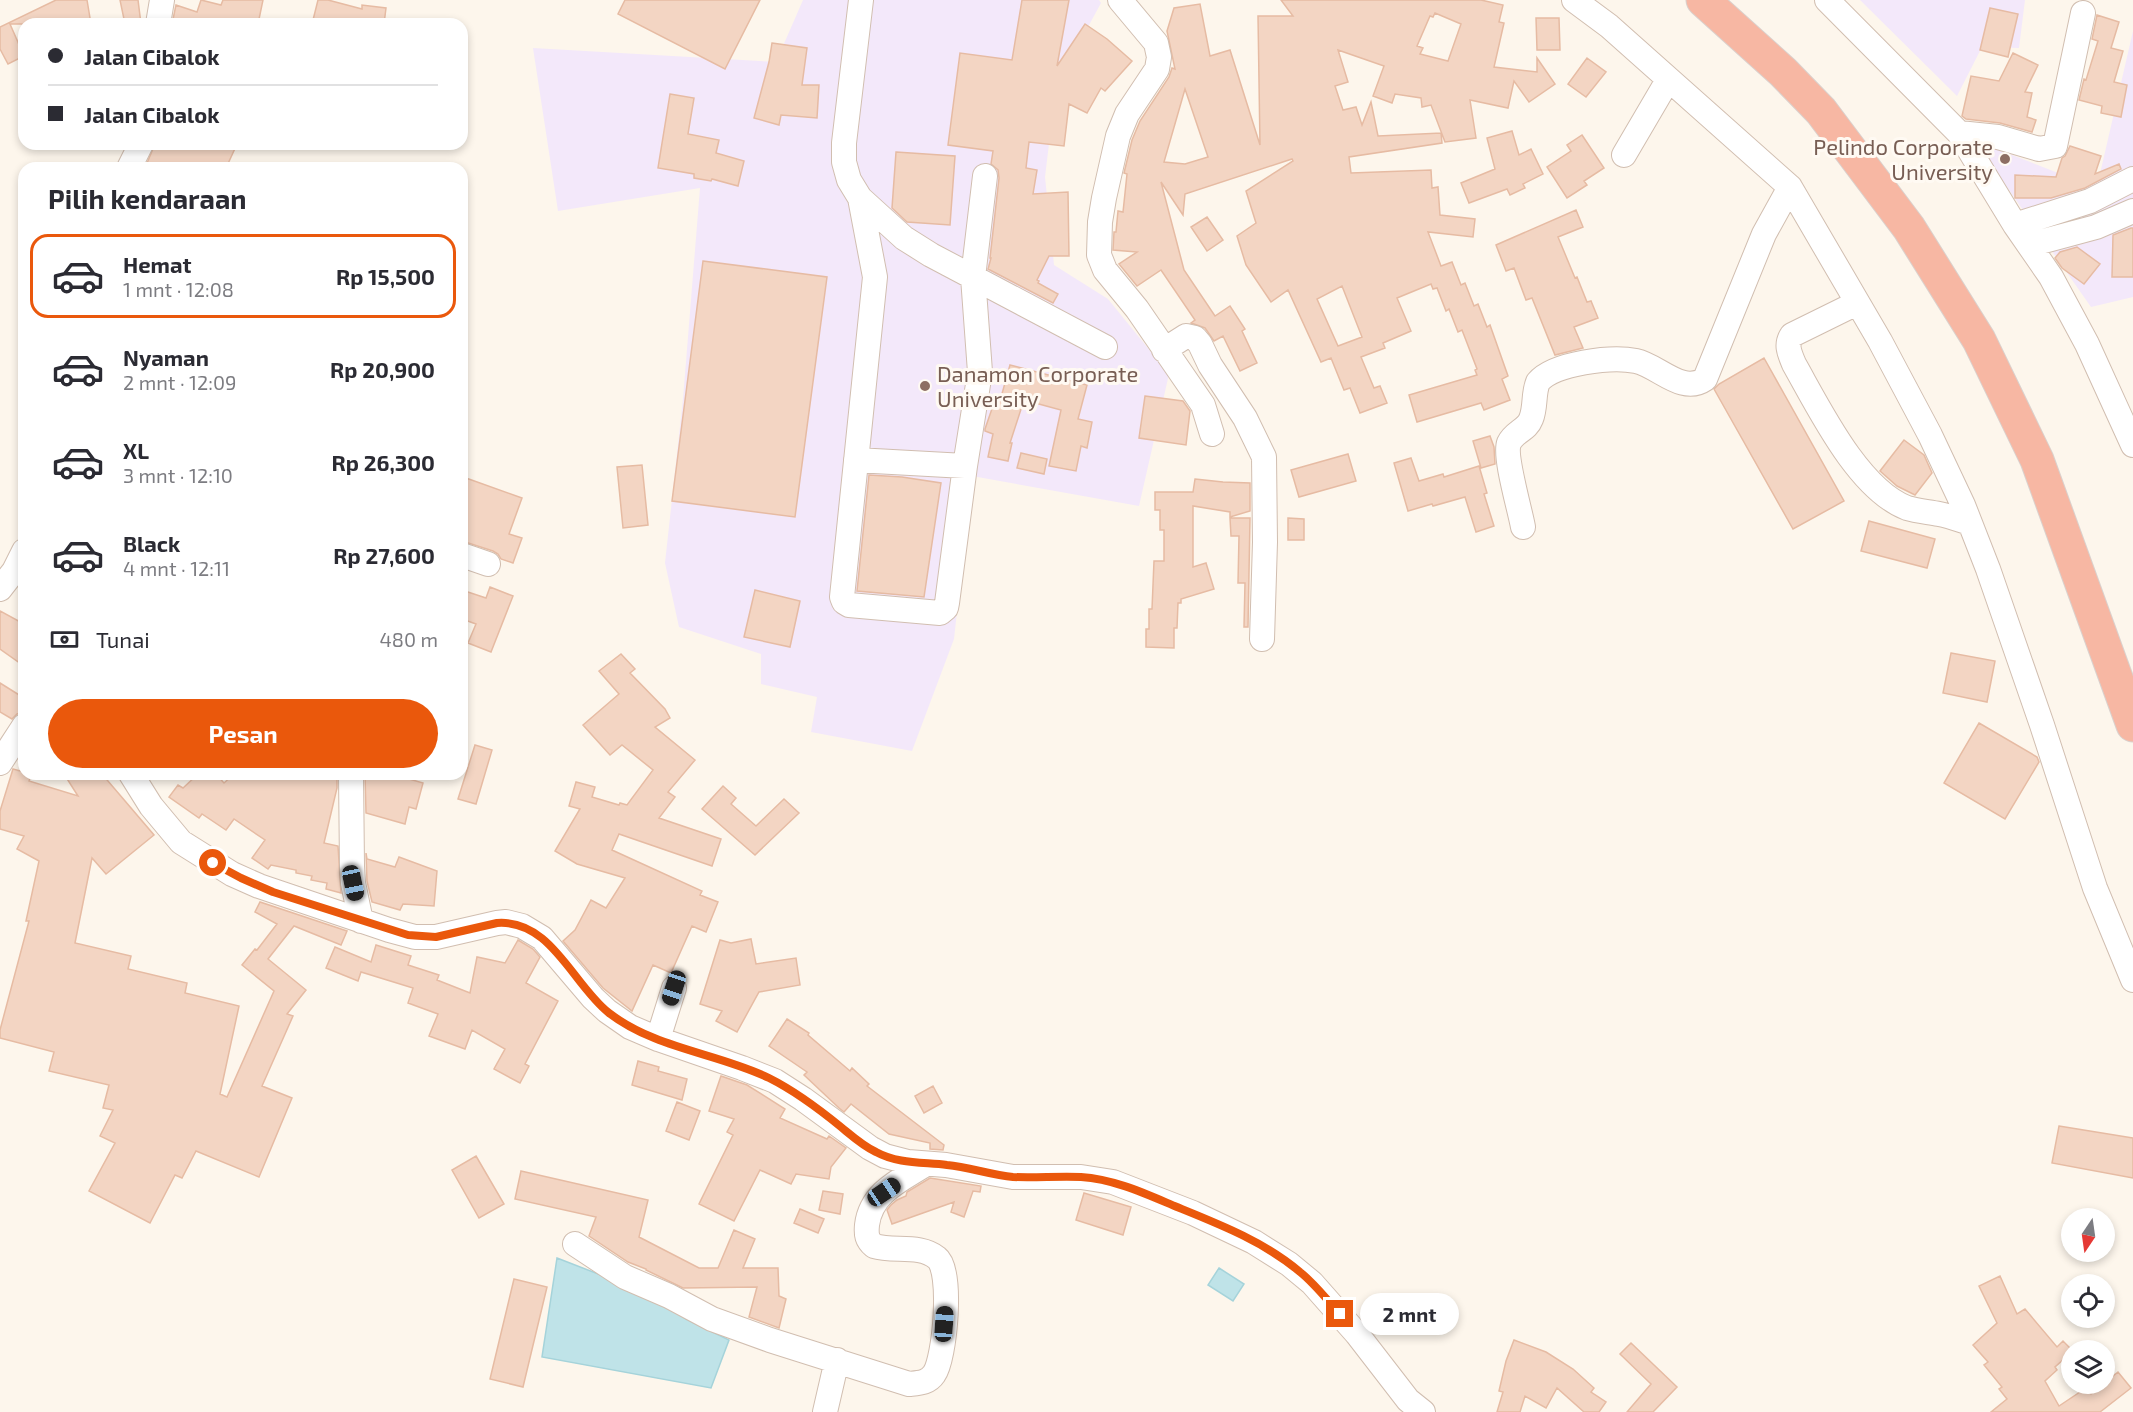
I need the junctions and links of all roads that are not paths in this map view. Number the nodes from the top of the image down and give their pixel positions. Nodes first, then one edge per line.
1 (162, 0) edge
2 (861, 0) edge
3 (1120, 0) edge
4 (1574, 0) edge
5 (1703, 0) edge
6 (1827, 0) edge
7 (2083, 13) dead end
8 (159, 18) edge
9 (1668, 80) junction
10 (1959, 133) junction
11 (1624, 155) dead end
12 (985, 176) dead end
13 (2133, 179) edge
14 (1790, 187) junction
15 (860, 198) junction
16 (2133, 211) edge
17 (2022, 235) junction
18 (973, 278) junction
19 (1857, 303) junction
20 (1105, 347) dead end
21 (1164, 350) junction
22 (1212, 434) dead end
23 (2133, 445) edge
24 (856, 460) junction
25 (965, 466) junction
26 (1970, 523) junction
27 (1523, 526) dead end
28 (468, 557) edge
29 (18, 563) edge
30 (488, 564) dead end
31 (0, 589) edge
32 (1262, 639) dead end
33 (2133, 725) edge
34 (18, 735) edge
35 (0, 763) edge
36 (135, 780) edge
37 (351, 780) edge
38 (361, 921) junction
39 (2133, 980) edge
40 (674, 988) dead end
41 (658, 1039) junction
42 (926, 1164) junction
43 (575, 1244) dead end
44 (837, 1360) junction
45 (825, 1412) edge
46 (1423, 1412) edge

1 - 8 street
2 - 15 street
3 - 21 street
4 - 9 street
5 - 33 highway
6 - 10 street
7 - 10 street
9 - 11 street
9 - 14 street
10 - 17 street
12 - 18 street
13 - 17 street
14 - 19 street
14 - 27 street
15 - 18 street
15 - 24 street
16 - 17 street
17 - 23 street
18 - 20 street
18 - 25 street
19 - 26 street
19 - 26 street
21 - 22 street
21 - 32 street
24 - 25 street
24 - 25 street
26 - 39 street
28 - 30 street
29 - 31 street
34 - 35 street
36 - 38 street
37 - 38 street
38 - 41 street
40 - 41 street
41 - 42 street
42 - 44 street
42 - 46 street
43 - 44 street
44 - 45 street

